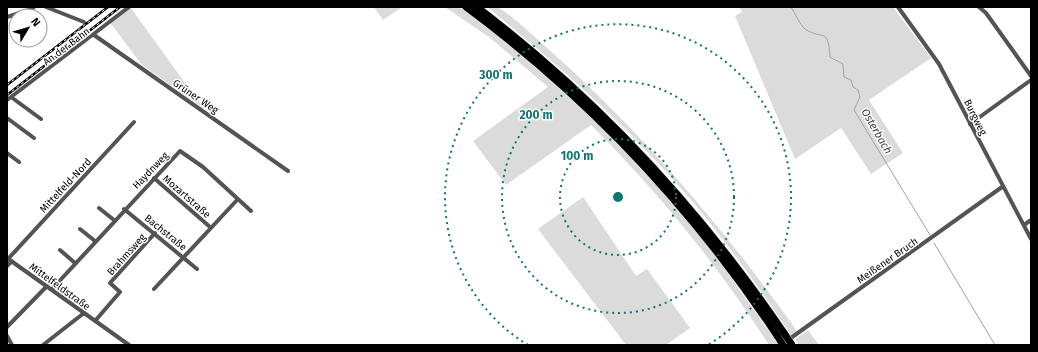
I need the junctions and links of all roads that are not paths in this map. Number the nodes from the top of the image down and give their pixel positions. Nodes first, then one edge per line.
1 (34, 7) edge
2 (46, 7) edge
3 (129, 7) edge
4 (466, 7) edge
5 (477, 7) edge
6 (898, 7) edge
7 (979, 7) edge
8 (7, 17) edge
9 (84, 22) dead end
10 (94, 35) junction
11 (1031, 76) edge
12 (1031, 80) edge
13 (11, 97) junction
14 (7, 100) edge
15 (7, 118) edge
16 (41, 119) dead end
17 (134, 122) dead end
18 (970, 124) junction
19 (34, 138) dead end
20 (7, 153) edge
21 (19, 162) dead end
22 (288, 171) dead end
23 (154, 178) junction
24 (1002, 187) junction
25 (238, 199) junction
26 (99, 208) dead end
27 (124, 209) junction
28 (251, 211) dead end
29 (114, 220) junction
30 (1031, 220) edge
31 (1024, 225) junction
32 (210, 227) junction
33 (80, 229) dead end
34 (155, 233) junction
35 (1031, 239) edge
36 (95, 241) junction
37 (60, 250) dead end
38 (184, 257) junction
39 (9, 259) edge
40 (75, 263) junction
41 (7, 266) edge
42 (197, 270) dead end
43 (47, 286) junction
44 (52, 289) junction
45 (154, 289) dead end
46 (84, 313) junction
47 (95, 321) junction
48 (7, 327) edge
49 (781, 335) junction
50 (7, 336) edge
51 (12, 345) edge
52 (43, 345) edge
53 (129, 345) edge
54 (780, 345) edge
55 (784, 345) edge
56 (792, 345) edge

1 - 8 street
2 - 9 street
3 - 10 street, An der Bahn
4 - 49 highway
5 - 49 highway
6 - 18 street, Burgweg
7 - 11 street
10 - 13 street, An der Bahn
10 - 22 street, Grüner Weg
12 - 18 street
13 - 14 street, An der Bahn
13 - 16 street
15 - 19 street
17 - 39 street, Mittelfeld-Nord
18 - 24 street, Burgweg
20 - 21 street
23 - 25 street, Haydnweg
23 - 27 street, Haydnweg
23 - 32 street, Mozartstraße
24 - 31 street, Burgweg
24 - 54 street, Meißener Bruch
25 - 28 street, Haydnweg
25 - 32 street
26 - 29 street
27 - 29 street, Haydnweg
27 - 34 street, Bachstraße
29 - 36 street, Haydnweg
30 - 31 street
31 - 35 street, Burgweg
32 - 38 street
33 - 36 street
34 - 38 street, Bachstraße
34 - 47 street, Brahmsweg
36 - 40 street, Haydnweg
37 - 40 street
38 - 42 street, Bachstraße
38 - 45 street
39 - 41 street, Mittelfeld-Nord
39 - 43 street, Mittelfeldstraße
40 - 44 street, Haydnweg
43 - 44 street, Mittelfeldstraße
43 - 48 street
44 - 46 street, Mittelfeldstraße
46 - 47 street, Mittelfeldstraße
46 - 52 street
47 - 53 street, Mittelfeldstraße
49 - 55 highway, bridge
49 - 56 highway, bridge
50 - 51 street

